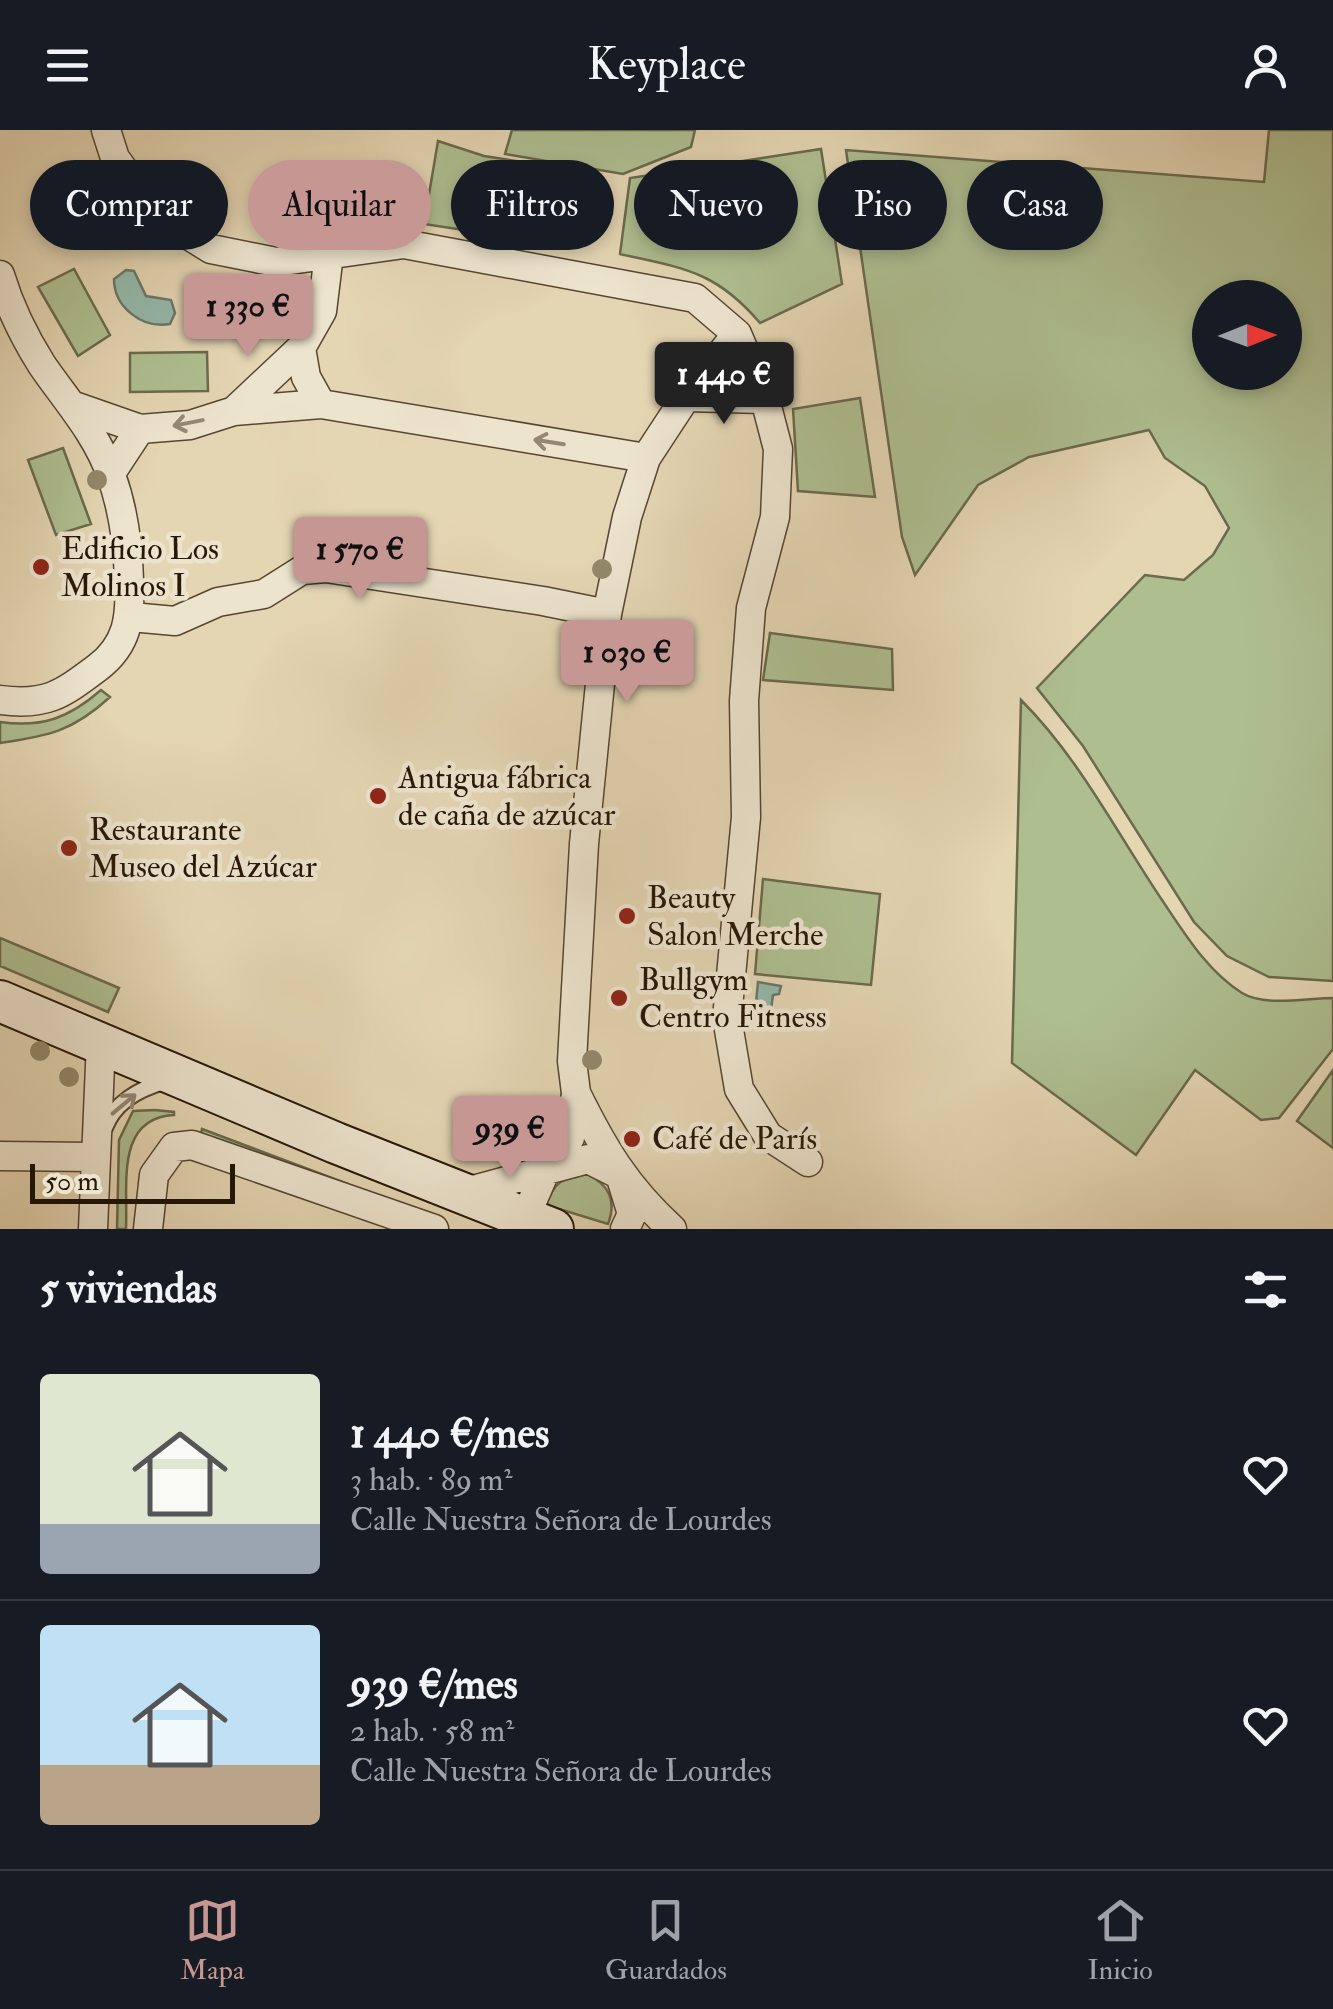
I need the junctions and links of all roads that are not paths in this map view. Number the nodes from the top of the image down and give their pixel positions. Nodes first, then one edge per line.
1 (106, 130) edge
2 (329, 254) junction
3 (0, 274) edge
4 (737, 334) junction
5 (301, 348) junction
6 (686, 397) junction
7 (765, 400) junction
8 (321, 404) junction
9 (74, 406) junction
10 (234, 410) junction
11 (140, 429) junction
12 (646, 458) junction
13 (111, 473) junction
14 (607, 614) junction
15 (130, 618) junction
16 (0, 700) edge
17 (0, 1001) edge
18 (101, 1042) junction
19 (180, 1077) junction
20 (576, 1094) junction
21 (0, 1156) edge
22 (94, 1157) junction
23 (808, 1162) dead end
24 (547, 1168) junction
25 (620, 1175) junction
26 (462, 1193) junction
27 (539, 1223) edge
28 (92, 1229) edge
29 (148, 1229) edge
30 (434, 1229) edge
31 (625, 1229) edge
32 (672, 1229) edge

1 - 2 street
2 - 4 street
2 - 5 street
3 - 9 street
4 - 6 street
4 - 7 street
5 - 8 street
5 - 10 street
6 - 7 street
6 - 12 street
7 - 23 street
8 - 10 street
12 -> 8 street
9 - 11 street
9 - 13 street
10 -> 11 street
11 - 13 street
12 - 14 street
13 - 15 street
14 - 15 street
14 - 20 street
15 - 16 street
17 - 18 main road
18 - 19 main road
18 - 22 street
22 -> 19 lane
19 - 26 main road
20 - 24 street
20 - 25 street
21 - 22 street
22 - 28 street
24 - 25 street
24 - 26 street
24 - 27 street
25 - 31 street
25 - 32 street
26 - 27 main road
29 - 30 street

